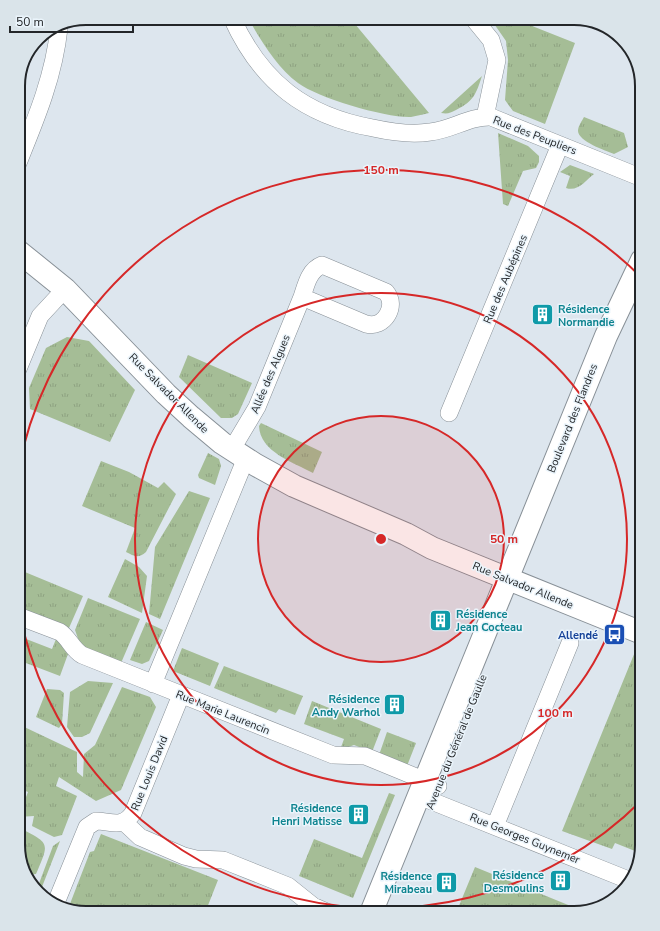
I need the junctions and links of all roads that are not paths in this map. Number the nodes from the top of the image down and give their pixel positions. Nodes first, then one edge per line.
1 (236, 25) edge
2 (479, 25) edge
3 (59, 31) edge
4 (485, 117) junction
5 (560, 145) junction
6 (25, 146) edge
7 (635, 175) edge
8 (25, 256) edge
9 (635, 275) edge
10 (66, 288) junction
11 (635, 290) edge
12 (302, 297) junction
13 (25, 352) edge
14 (450, 413) dead end
15 (239, 454) junction
16 (516, 575) junction
17 (635, 616) edge
18 (25, 619) edge
19 (635, 630) edge
20 (570, 643) dead end
21 (153, 684) junction
22 (181, 695) junction
23 (429, 791) junction
24 (124, 822) junction
25 (495, 826) junction
26 (625, 879) edge
27 (57, 899) edge
28 (313, 906) edge
29 (374, 906) edge
30 (388, 906) edge

1 - 4 street, Rue des Peupliers
2 - 4 street
3 - 6 street
4 - 5 street, Rue des Peupliers
5 - 7 street, Rue des Peupliers
5 - 14 street, Rue des Aubépines
8 - 10 street, Rue Salvador Allende
9 - 16 street, Boulevard des Flandres
10 - 13 street
10 - 15 street, Rue Salvador Allende
11 - 16 street, Boulevard des Flandres
12 - 12 street, Allée des Algues
12 - 15 street, Allée des Algues
15 - 16 street, Rue Salvador Allende
15 - 21 street
16 - 17 street, Rue Salvador Allende
16 - 19 street, Rue Salvador Allende
16 - 23 street, Avenue du Général de Gaulle
18 - 21 street, Rue Marie Laurencin
20 - 25 street
21 - 22 street, Rue Marie Laurencin
22 - 23 street, Rue Marie Laurencin
22 - 24 street, Rue Louis David
23 - 25 street, Rue Georges Guynemer
23 - 29 street, Avenue du Général de Gaulle
23 - 30 street, Avenue du Général de Gaulle
24 - 27 street, Rue Louis David
24 - 28 street
25 - 26 street, Rue Georges Guynemer

